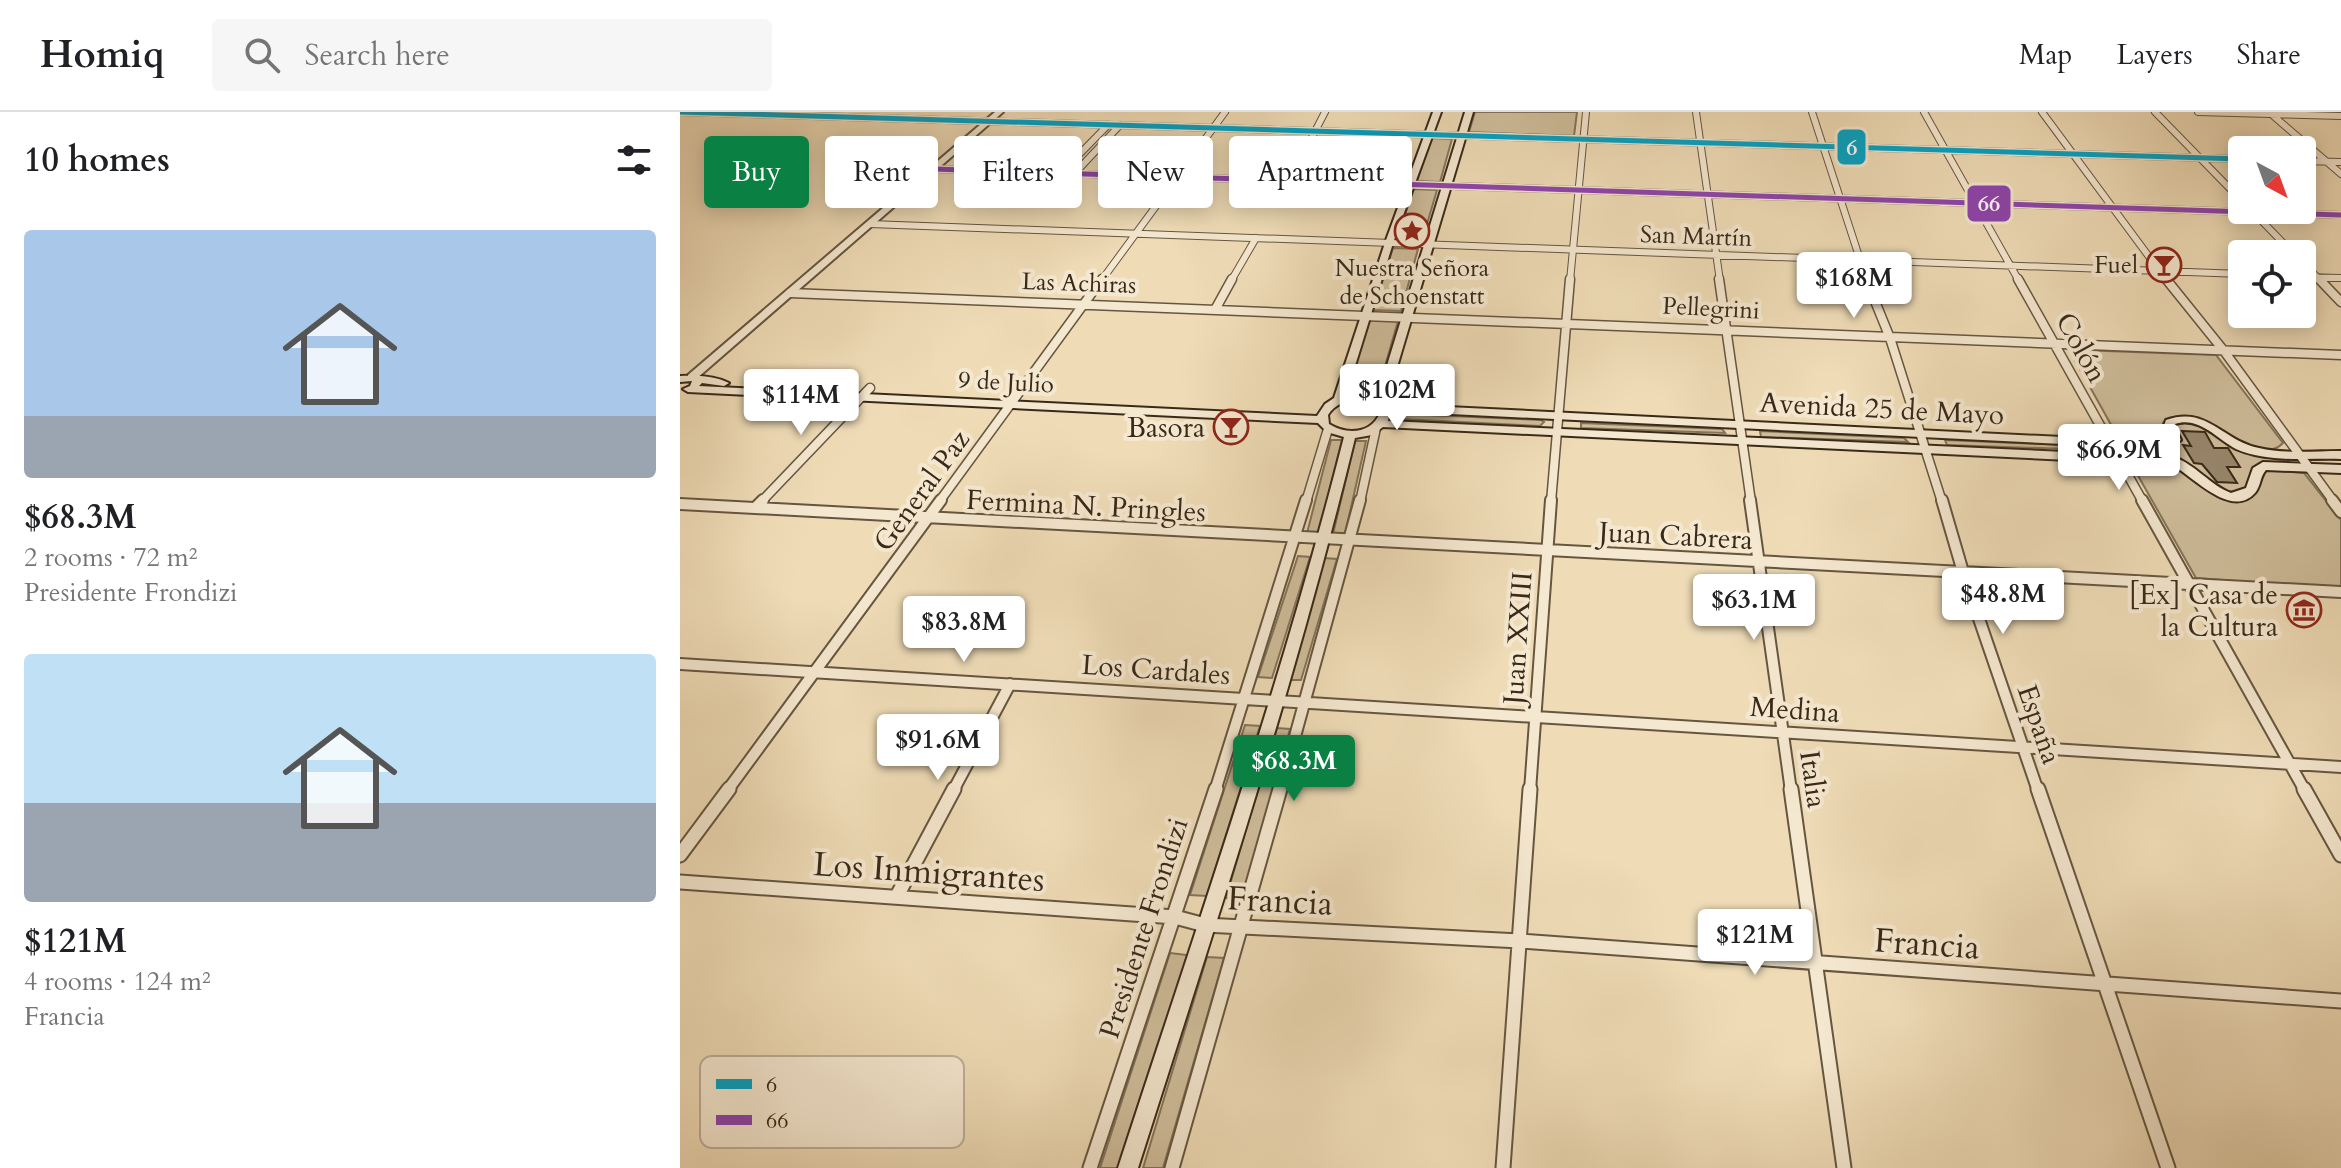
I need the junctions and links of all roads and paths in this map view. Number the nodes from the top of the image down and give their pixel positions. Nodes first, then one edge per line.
1 (680, 112) edge
2 (832, 112) edge
3 (999, 112) edge
4 (1225, 112) edge
5 (1325, 112) edge
6 (1437, 112) edge
7 (1469, 112) edge
8 (1586, 112) edge
9 (1696, 112) edge
10 (1812, 112) edge
11 (1924, 112) edge
12 (2042, 112) edge
13 (2155, 112) edge
14 (2198, 112) edge
15 (726, 113) edge
16 (2271, 113) edge
17 (2341, 116) edge
18 (840, 117) junction
19 (988, 121) junction
20 (1108, 125) junction
21 (1120, 125) junction
22 (1214, 128) junction
23 (1316, 130) junction
24 (1429, 134) junction
25 (1461, 135) junction
26 (1208, 136) edge
27 (1313, 136) edge
28 (1582, 139) junction
29 (1701, 142) junction
30 (1821, 146) junction
31 (1946, 150) junction
32 (1082, 152) edge
33 (2071, 153) junction
34 (2200, 158) junction
35 (2228, 159) edge
36 (2316, 162) edge
37 (2326, 162) junction
38 (2341, 162) edge
39 (938, 165) edge
40 (1082, 166) edge
41 (2341, 174) edge
42 (1412, 181) edge
43 (1412, 184) edge
44 (1446, 185) junction
45 (2228, 187) edge
46 (1578, 189) junction
47 (1708, 194) junction
48 (1839, 198) junction
49 (1975, 203) junction
50 (2112, 207) junction
51 (888, 208) edge
52 (1154, 208) edge
53 (1402, 208) edge
54 (2228, 210) edge
55 (2316, 214) edge
56 (2341, 215) edge
57 (870, 224) junction
58 (2265, 224) edge
59 (1136, 233) junction
60 (1256, 238) junction
61 (2280, 240) edge
62 (1389, 243) junction
63 (1428, 244) junction
64 (1572, 249) junction
65 (1716, 255) junction
66 (1858, 260) junction
67 (2010, 265) junction
68 (2159, 271) junction
69 (2228, 273) edge
70 (2317, 277) joint
71 (2341, 278) edge
72 (790, 293) junction
73 (2341, 302) edge
74 (1085, 303) junction
75 (1216, 308) junction
76 (1366, 315) junction
77 (1406, 316) junction
78 (1565, 322) junction
79 (1727, 329) junction
80 (1890, 338) junction
81 (2055, 344) junction
82 (2224, 351) junction
83 (2341, 355) edge
84 (686, 382) edge
85 (866, 393) junction
86 (1014, 400) junction
87 (1339, 400) junction
88 (1382, 406) junction
89 (1557, 416) junction
90 (1325, 420) junction
91 (1740, 425) junction
92 (1378, 426) junction
93 (1556, 431) junction
94 (1922, 434) junction
95 (1350, 435) junction
96 (1742, 440) junction
97 (2110, 443) junction
98 (1927, 449) junction
99 (2296, 453) junction
100 (2341, 455) edge
101 (2118, 458) junction
102 (2306, 467) junction
103 (2341, 469) edge
104 (680, 504) edge
105 (755, 508) junction
106 (2341, 512) edge
107 (928, 517) junction
108 (1297, 539) junction
109 (1326, 540) junction
110 (1351, 541) junction
111 (1548, 550) junction
112 (1759, 561) junction
113 (1963, 572) junction
114 (2189, 584) junction
115 (2341, 592) edge
116 (680, 664) edge
117 (814, 672) junction
118 (1010, 684) junction
119 (1246, 698) junction
120 (1278, 701) junction
121 (1304, 702) junction
122 (1536, 716) junction
123 (1783, 732) junction
124 (2023, 747) junction
125 (2290, 765) junction
126 (2341, 767) edge
127 (680, 855) edge
128 (2341, 855) edge
129 (680, 882) edge
130 (897, 896) junction
131 (1175, 917) junction
132 (1205, 925) junction
133 (1241, 926) junction
134 (1520, 941) junction
135 (1816, 963) junction
136 (2104, 984) junction
137 (2341, 1001) edge
138 (1090, 1168) edge
139 (1128, 1168) edge
140 (1172, 1168) edge
141 (1503, 1168) edge
142 (1844, 1168) edge
143 (2168, 1168) edge

1 - 15 street
2 - 18 street
3 - 19 main road
4 - 22 street, General Paz
5 - 23 street
6 - 24 main road
7 - 25 main road
8 - 28 street, Juan XXIII
9 - 29 street, Italia
10 - 30 street, España
11 - 31 street, Colón
12 - 33 street
13 - 34 street
14 - 16 street
15 - 18 street
16 - 17 street
16 - 37 street
18 - 19 street
19 - 20 street
19 - 39 main road
20 - 21 street
20 - 32 street
21 - 22 street
21 - 40 street
22 - 23 street
22 - 26 street, General Paz
23 - 24 street
23 - 27 street
24 - 25 street
24 - 42 main road
25 - 28 street
25 - 44 main road
28 - 29 street
28 - 46 street, Juan XXIII
29 - 30 street
29 - 47 street, Italia
30 - 31 street
30 - 48 street, España
31 - 33 street
31 - 49 street, Colón
33 - 34 street
33 - 50 street
34 - 35 street
34 - 45 street
36 - 37 street
37 - 38 street
37 - 41 street
43 - 44 street
44 - 46 street
44 - 63 main road
46 - 47 street
46 - 64 street, Juan XXIII
47 - 48 street
47 - 65 street, Italia
48 - 49 street
48 - 66 street, España
49 - 50 street
49 - 67 street, Colón
50 - 54 street
50 - 68 street
51 - 57 main road
52 - 59 street, General Paz
53 - 62 main road
55 - 56 street
57 - 59 street, San Martín
57 - 72 main road
58 - 61 street
59 - 60 street, San Martín
59 - 74 street, General Paz
60 - 62 street, San Martín
60 - 75 street
62 - 63 street, San Martín
62 - 76 main road
63 - 64 street, San Martín
63 - 77 main road
64 - 65 street, San Martín
64 - 78 street, Juan XXIII
65 - 66 street, San Martín
65 - 79 street, Italia
66 - 67 street, San Martín
66 - 80 street, España
67 - 68 street, San Martín
67 - 81 street, Colón
68 - 69 street, San Martín
68 - 82 street
70 - 71 street
70 - 73 street
72 - 74 street, Las Achiras
72 - 84 main road
74 - 75 street, Las Achiras
74 - 86 street, General Paz
75 - 76 street, Las Achiras
76 - 77 street, Pellegrini
76 - 87 main road
77 - 78 street, Pellegrini
77 - 88 main road
78 - 79 street, Pellegrini
78 - 89 street, Juan XXIII
79 - 80 street, Pellegrini
79 - 91 street, Italia
80 - 81 street, Pellegrini
80 - 94 street, España
81 - 82 street, Pellegrini
81 - 97 street, Colón
82 - 83 street, Pellegrini
82 - 99 street
84 - 85 main road, 9 de Julio
85 - 86 main road, 9 de Julio
85 - 105 street
86 - 90 main road, 9 de Julio
86 - 107 street, General Paz
87 - 88 main road, Avenida 25 de Mayo
87 - 90 main road
88 - 89 main road, Avenida 25 de Mayo
88 - 92 main road
89 - 91 main road, Avenida 25 de Mayo
89 - 93 street, Juan XXIII
90 - 95 main road, 9 de Julio
90 - 108 street, Presidente Frondizi
91 - 94 main road, Avenida 25 de Mayo
91 - 96 street, Italia
92 - 93 main road, Avenida 25 de Mayo
92 - 95 main road, Avenida 25 de Mayo
92 - 110 street
93 - 96 main road, Avenida 25 de Mayo
93 - 111 street, Juan XXIII
94 - 97 main road, Avenida 25 de Mayo
94 - 98 street, España
95 - 109 main road, Presidente Frondizi
96 - 98 main road, Avenida 25 de Mayo
96 - 112 street, Italia
97 - 99 main road, Avenida 25 de Mayo
97 - 101 street, Colón
98 - 101 main road, Avenida 25 de Mayo
98 - 113 street, España
99 - 100 main road, Avenida 25 de Mayo
99 - 102 street
101 - 102 main road, Avenida 25 de Mayo
101 - 114 street, Colón
102 - 103 main road, Avenida 25 de Mayo
102 - 106 street
104 - 105 street, Fermina N. Pringles
105 - 107 street, Fermina N. Pringles
107 - 108 street, Fermina N. Pringles
107 - 117 street, General Paz
108 - 109 street, Juan Cabrera
108 - 119 street, Presidente Frondizi
109 - 110 street, Juan Cabrera
109 - 120 main road, Presidente Frondizi
110 - 111 street, Juan Cabrera
110 - 121 street
111 - 112 street, Juan Cabrera
111 - 122 street, Juan XXIII
112 - 113 street, Juan Cabrera
112 - 123 street, Italia
113 - 114 street, Juan Cabrera
113 - 124 street, España
114 - 115 street, Juan Cabrera
114 - 125 street, Colón
116 - 117 street, Los Cardales
117 - 118 street, Los Cardales
117 - 127 street, General Paz
118 - 119 street, Los Cardales
118 - 130 street
119 - 120 street, Medina
119 - 131 street, Presidente Frondizi
120 - 121 street, Medina
120 - 132 main road, Presidente Frondizi
121 - 122 street, Medina
121 - 133 street
122 - 123 street, Medina
122 - 134 street, Juan XXIII
123 - 124 street, Medina
123 - 135 street, Italia
124 - 125 street, Medina
124 - 136 street, España
125 - 126 street, Medina
125 - 128 street, Colón
129 - 130 street, Los Inmigrantes
130 - 131 street, Los Inmigrantes
131 - 132 street, Francia
131 - 138 street, Presidente Frondizi
132 - 133 street, Francia
132 - 139 main road, Presidente Frondizi
133 - 134 street, Francia
133 - 140 street
134 - 135 street, Francia
134 - 141 street, Juan XXIII
135 - 136 street, Francia
135 - 142 street, Italia
136 - 137 street, Francia
136 - 143 street, España

